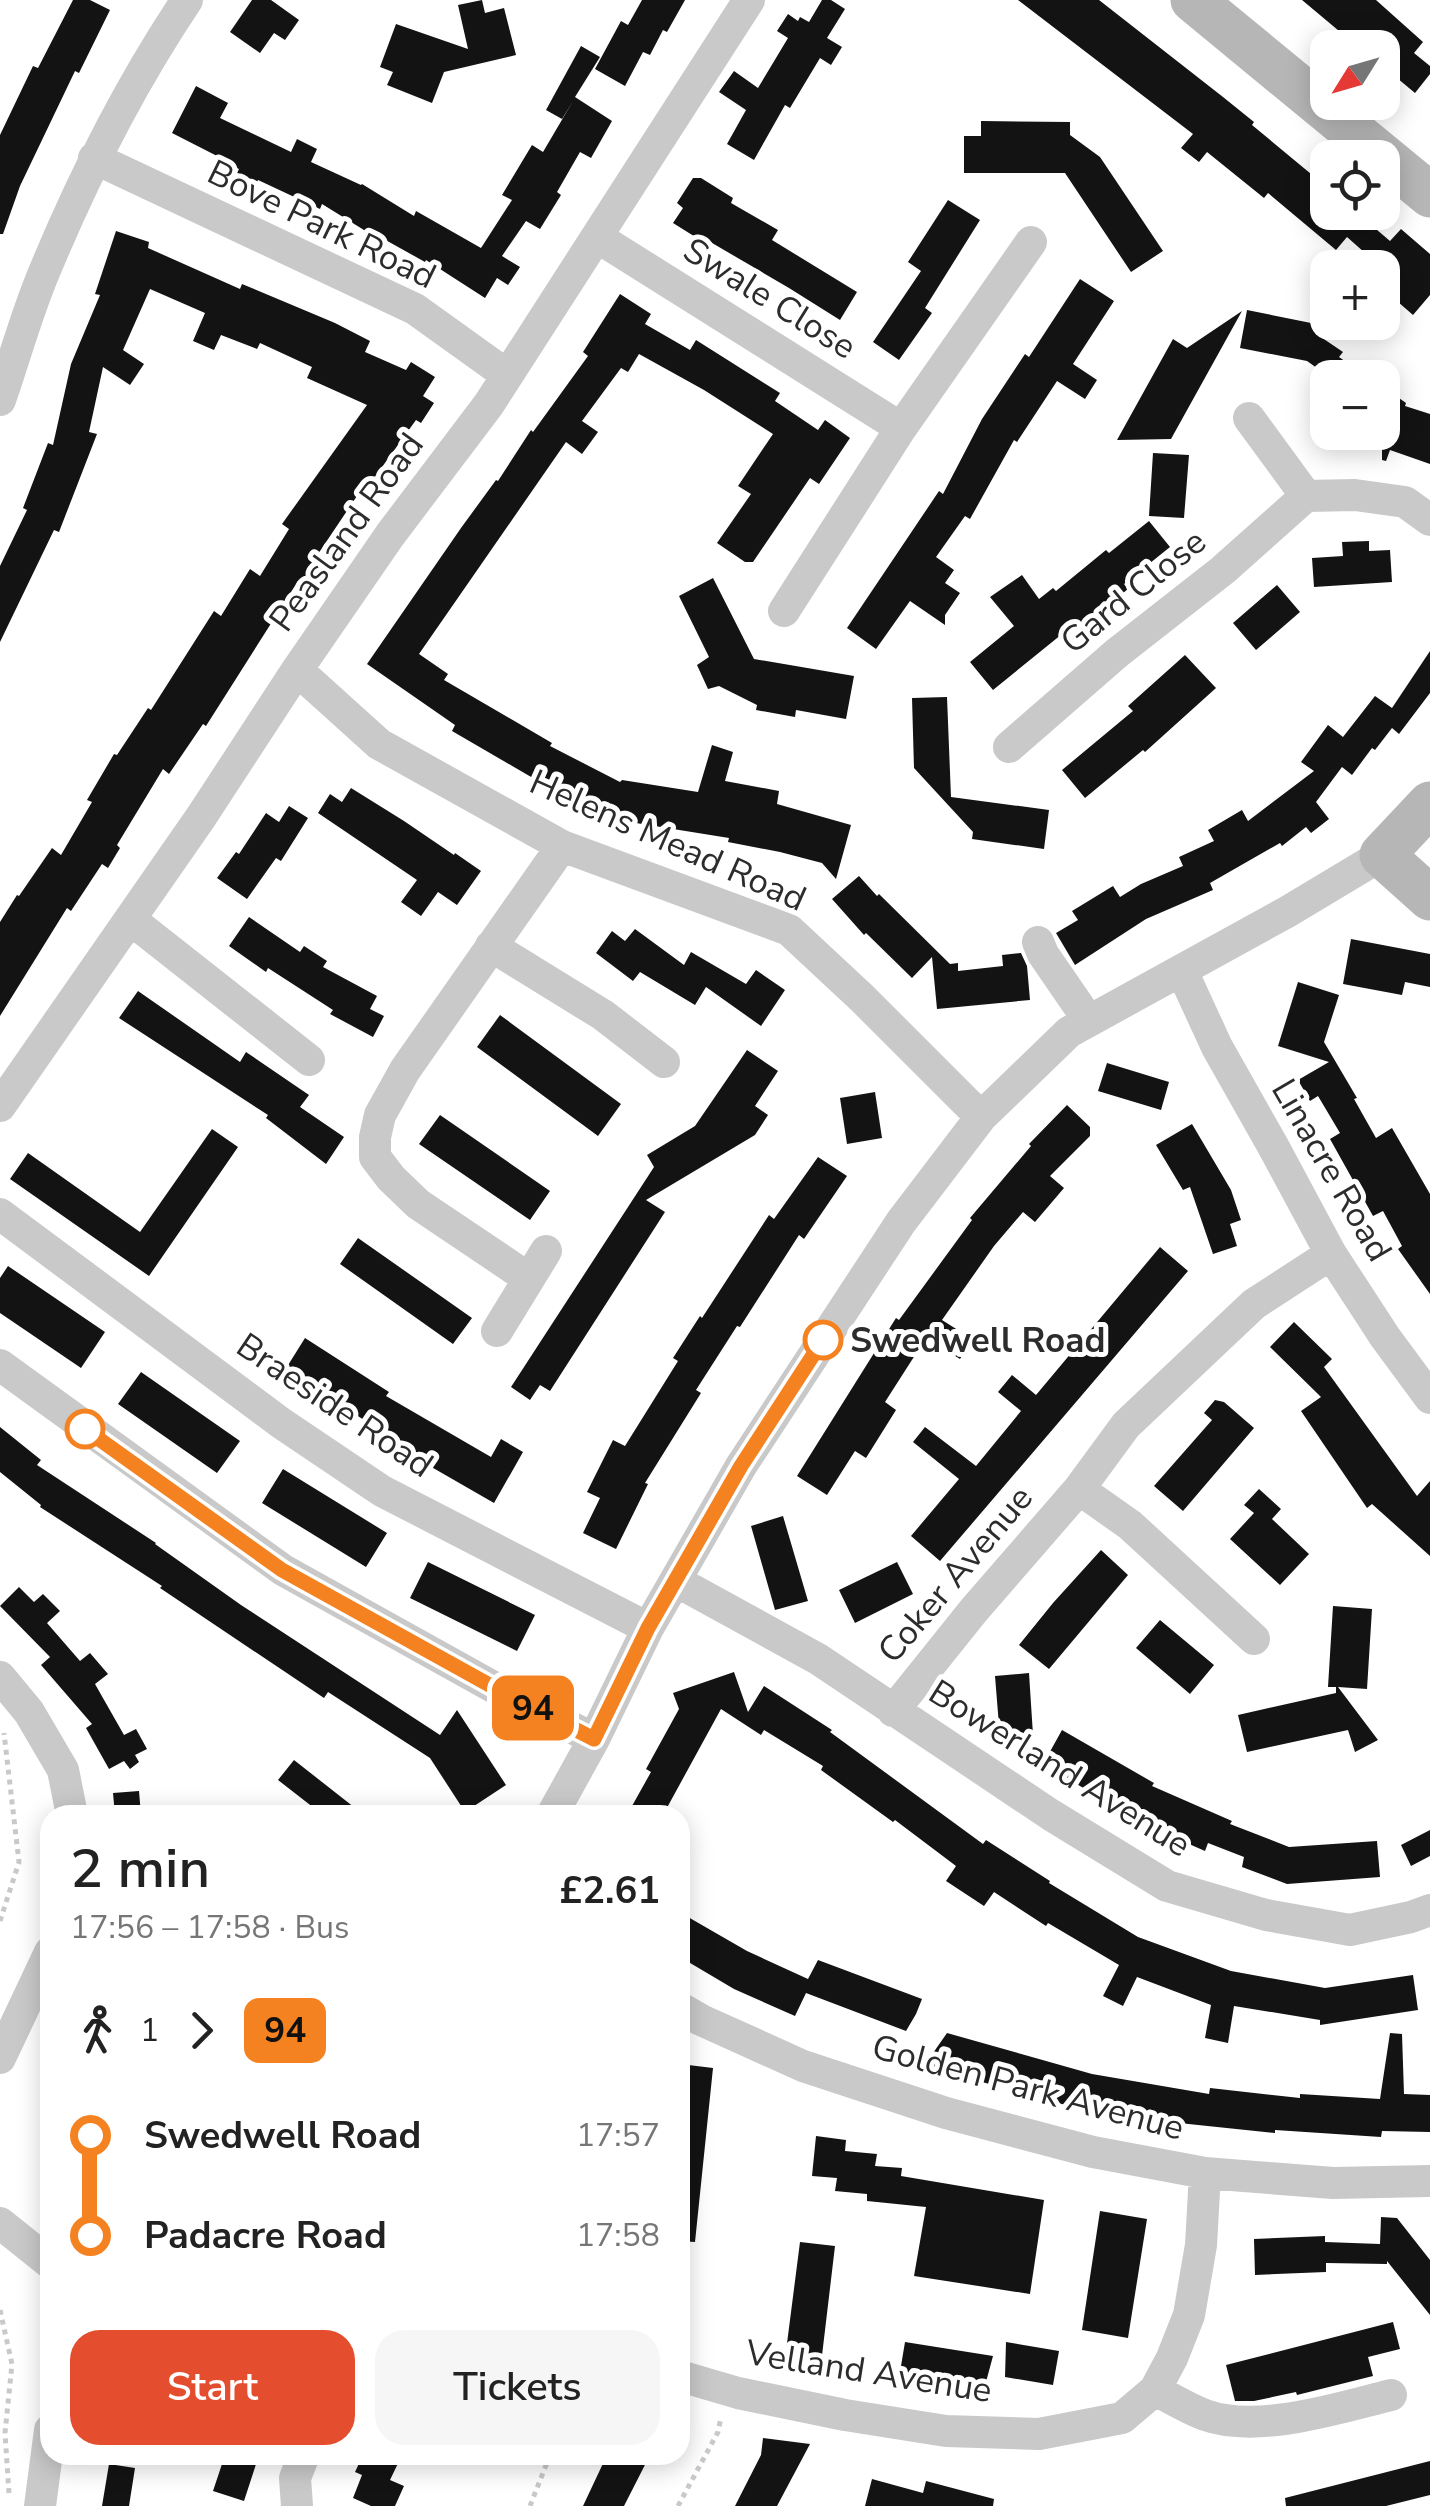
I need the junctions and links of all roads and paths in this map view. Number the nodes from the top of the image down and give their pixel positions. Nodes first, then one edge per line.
1 (186, 0) edge
2 (750, 0) edge
3 (1198, 1) edge
4 (94, 158) junction
5 (1430, 195) edge
6 (597, 237) junction
7 (1032, 242) dead end
8 (508, 375) junction
9 (0, 400) edge
10 (1250, 418) dead end
11 (901, 428) junction
12 (1306, 496) junction
13 (1430, 520) edge
14 (784, 611) dead end
15 (296, 670) junction
16 (1009, 746) dead end
17 (1430, 804) edge
18 (562, 846) junction
19 (1382, 855) junction
20 (1430, 898) edge
21 (130, 918) junction
22 (1038, 942) dead end
23 (492, 946) junction
24 (1182, 970) junction
25 (1089, 1021) junction
26 (309, 1060) dead end
27 (664, 1062) dead end
28 (0, 1106) edge
29 (981, 1118) junction
30 (0, 1214) edge
31 (1331, 1254) junction
32 (497, 1331) dead end
33 (0, 1366) edge
34 (1430, 1398) edge
35 (1079, 1489) junction
36 (676, 1581) junction
37 (648, 1628) junction
38 (1254, 1639) dead end
39 (0, 1677) edge
40 (893, 1711) junction
41 (3, 1730) dead end
42 (594, 1739) junction
43 (70, 1805) edge
44 (558, 1805) edge
45 (1430, 1910) edge
46 (0, 1921) edge
47 (40, 1973) edge
48 (690, 2014) edge
49 (0, 2058) edge
50 (1205, 2173) junction
51 (1430, 2181) edge
52 (0, 2222) edge
53 (40, 2254) edge
54 (0, 2310) edge
55 (690, 2379) edge
56 (726, 2389) junction
57 (1156, 2390) junction
58 (1392, 2395) dead end
59 (45, 2465) edge
60 (301, 2465) edge
61 (546, 2465) edge
62 (10, 2506) edge
63 (40, 2506) edge
64 (297, 2506) edge
65 (530, 2506) edge
66 (678, 2506) edge

1 - 4 street
2 - 6 street, Peasland Road
3 - 5 street
4 - 8 street, Bove Park Road
4 - 9 street
6 - 8 street, Peasland Road
6 - 11 street, Swale Close
7 - 11 street
8 - 15 street, Peasland Road
10 - 12 street
11 - 14 street
12 - 13 street
12 - 16 street, Gard Close
15 - 18 street, Helens Mead Road
15 - 21 street, Peasland Road
17 - 19 street
18 - 23 street
18 - 29 street, Helens Mead Road
19 - 20 street
19 - 24 street
21 - 26 street
21 - 28 street, Peasland Road
22 - 25 street
23 - 27 street
23 - 32 street
24 - 25 street
24 - 31 street, Linacre Road
25 - 29 street
29 - 36 street
30 - 37 street, Braeside Road
31 - 34 street, Linacre Road
31 - 35 street, Coker Avenue
33 - 42 street
35 - 38 street, Coker Avenue
35 - 40 street, Coker Avenue
36 - 37 street
36 - 40 street, Bowerland Avenue
37 - 42 street
39 - 43 street
40 - 45 street, Bowerland Avenue
41 - 46 path
42 - 44 street
47 - 49 street
48 - 50 street, Golden Park Avenue
50 - 51 street, Golden Park Avenue
50 - 57 street, Velland Avenue
52 - 53 street
54 - 62 path
55 - 56 street, Velland Avenue
56 - 57 street, Velland Avenue
56 - 66 path
57 - 58 street
59 - 63 street
60 - 64 street
61 - 65 path

